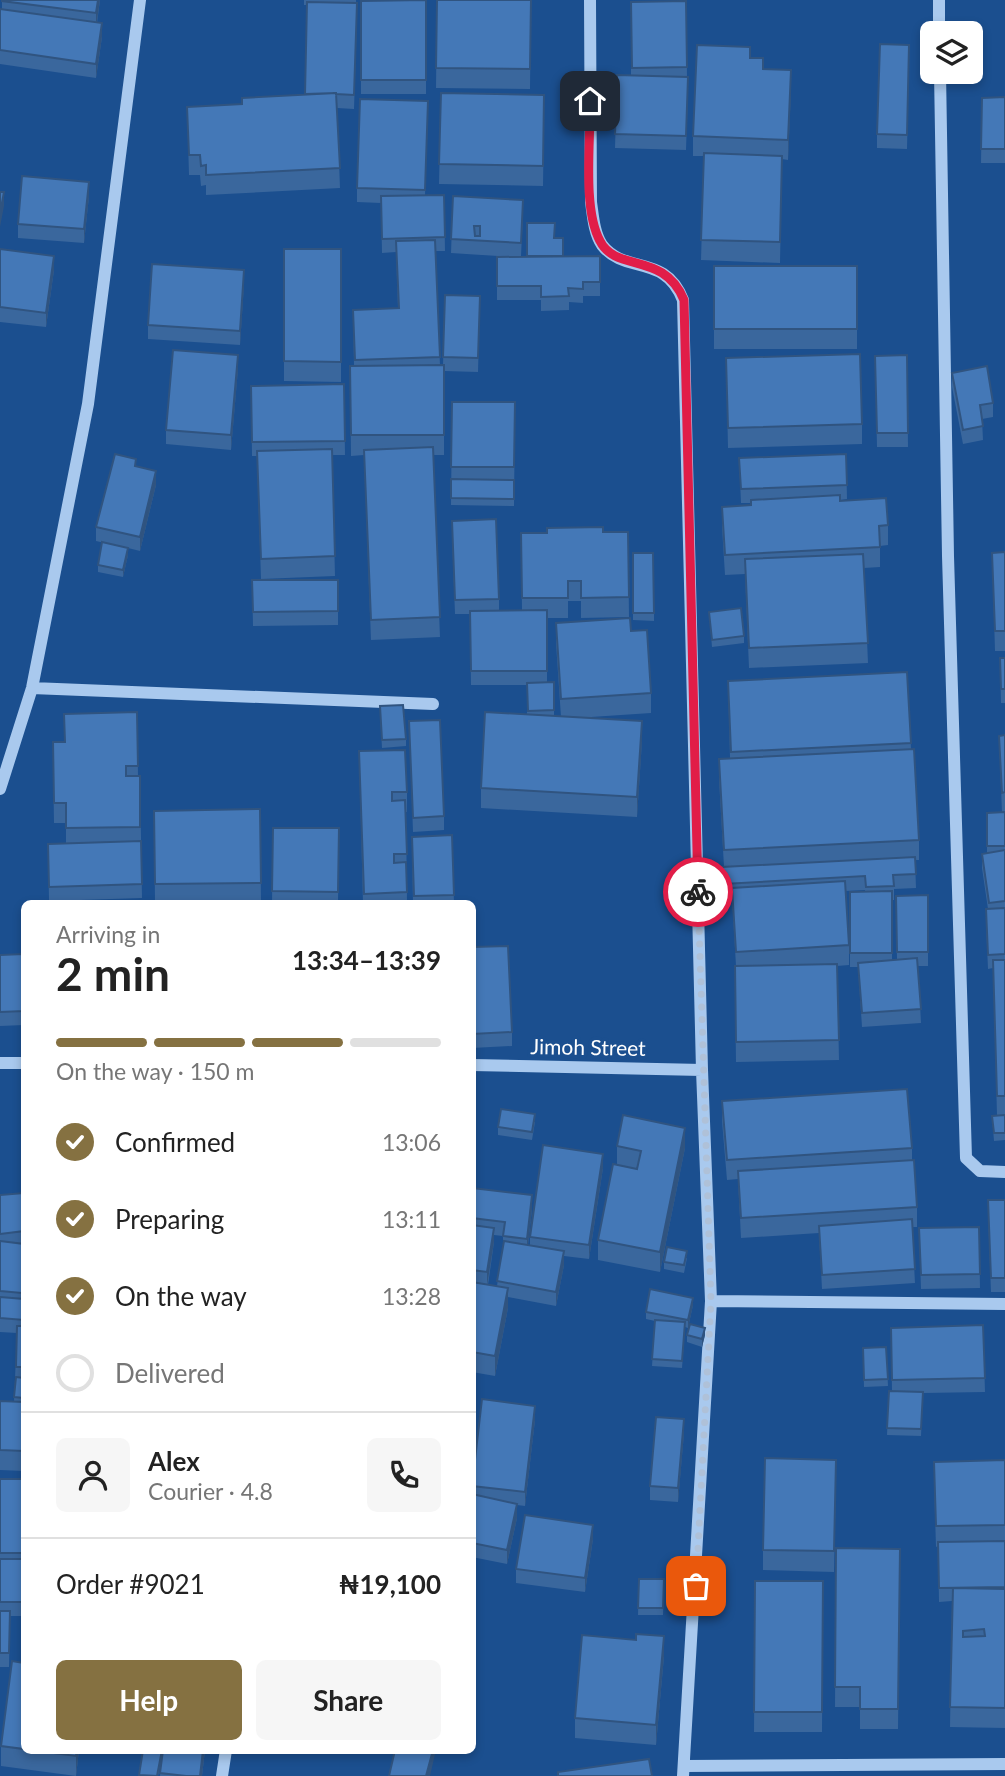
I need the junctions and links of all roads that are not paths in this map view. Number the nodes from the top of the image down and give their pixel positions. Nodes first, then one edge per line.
1 (140, 0) edge
2 (590, 0) edge
3 (939, 0) edge
4 (939, 21) edge
5 (940, 84) edge
6 (32, 688) junction
7 (433, 704) dead end
8 (0, 789) edge
9 (0, 1063) edge
10 (21, 1063) edge
11 (476, 1065) edge
12 (702, 1070) junction
13 (1005, 1172) edge
14 (711, 1301) junction
15 (1005, 1304) edge
16 (225, 1754) edge
17 (1005, 1764) edge
18 (683, 1771) edge
19 (222, 1776) edge

1 - 6 street
2 - 12 street
3 - 4 street
5 - 13 street
6 - 7 street
6 - 8 street
9 - 10 street
11 - 12 street, Jimoh Street
12 - 14 street
14 - 15 street
14 - 18 street
16 - 19 street
17 - 18 street

